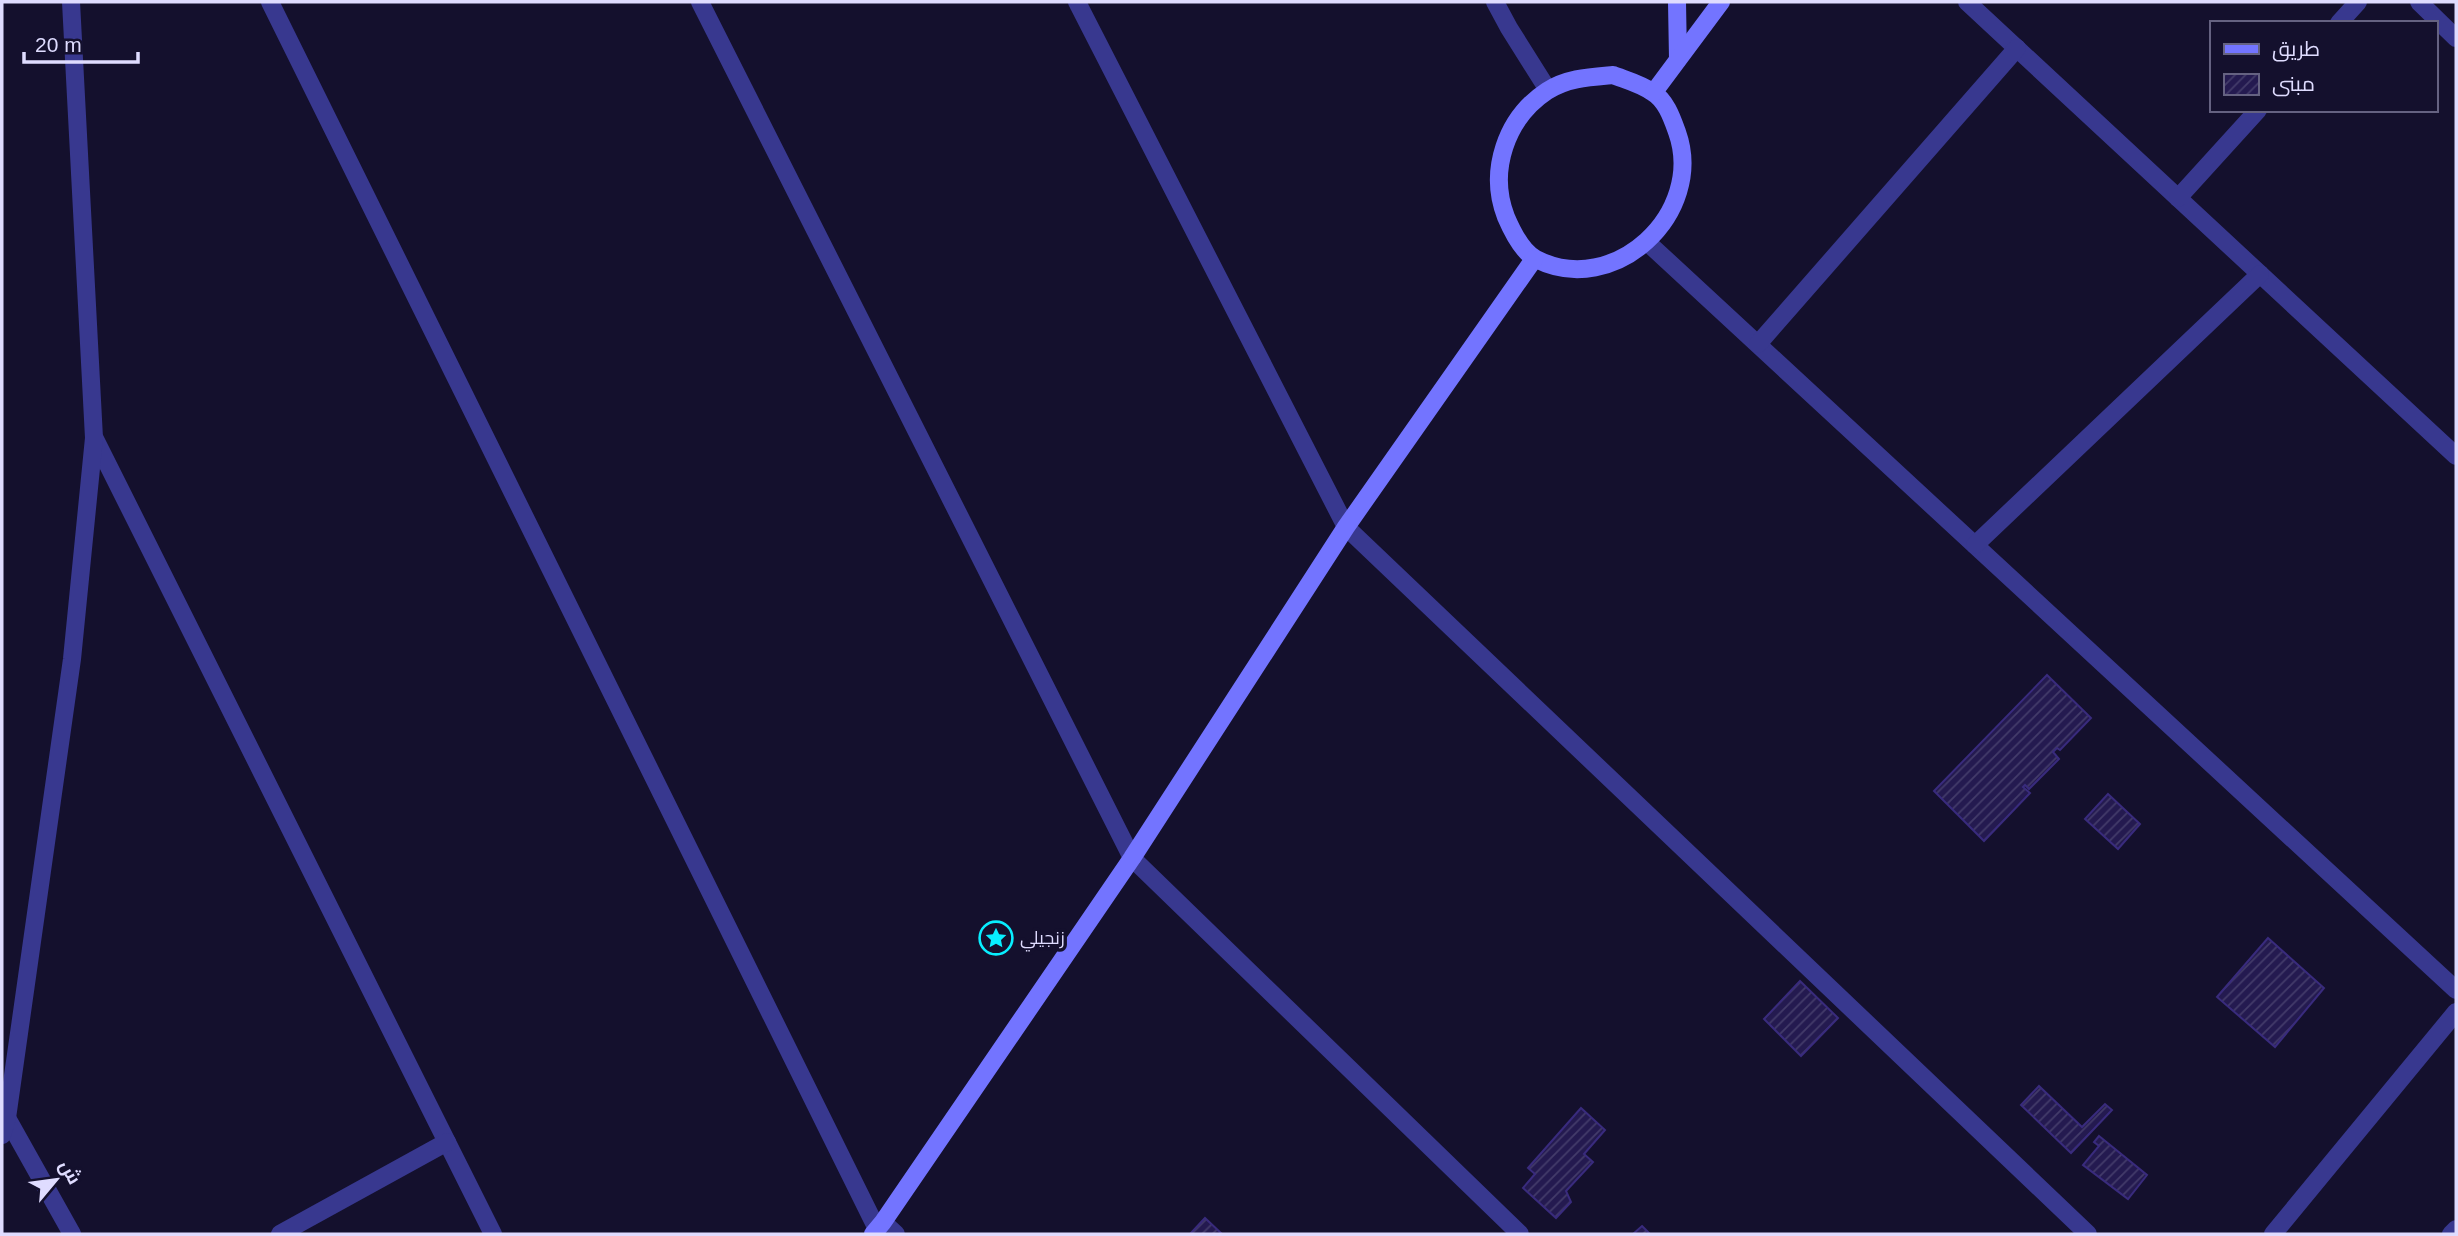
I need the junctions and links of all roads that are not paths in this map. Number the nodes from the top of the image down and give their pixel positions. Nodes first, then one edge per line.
1 (71, 2) edge
2 (270, 2) edge
3 (700, 2) edge
4 (1077, 2) edge
5 (1495, 2) edge
6 (1677, 2) edge
7 (1721, 2) edge
8 (1967, 2) edge
9 (2358, 2) edge
10 (2419, 2) edge
11 (2341, 21) edge
12 (2456, 38) edge
13 (2017, 48) junction
14 (1678, 59) junction
15 (1548, 90) junction
16 (1654, 92) junction
17 (2256, 112) edge
18 (2178, 198) junction
19 (1647, 242) junction
20 (1534, 259) junction
21 (2260, 274) junction
22 (1758, 344) junction
23 (94, 438) junction
24 (2456, 456) edge
25 (1346, 527) junction
26 (1975, 545) junction
27 (1132, 858) junction
28 (2456, 990) edge
29 (2456, 1012) edge
30 (4, 1126) edge
31 (447, 1142) junction
32 (2456, 1229) edge
33 (882, 1230) edge
34 (72, 1234) edge
35 (279, 1234) edge
36 (493, 1234) edge
37 (1520, 1234) edge
38 (2088, 1234) edge
39 (2273, 1234) edge
40 (2451, 1234) edge

1 - 23 street
2 - 33 street
3 - 27 street
4 - 25 street
5 - 15 street
6 - 14 main road
7 - 14 main road
8 - 13 street
9 - 11 street
10 - 12 street
13 - 18 street
13 - 22 street
14 - 16 main road
15 - 16 main road
15 - 20 main road
16 - 19 main road
17 - 18 street
18 - 21 street
19 - 20 main road
19 - 22 street
20 - 25 main road
21 - 24 street
21 - 26 street
22 - 26 street
23 - 30 street
23 - 31 street
25 - 27 main road
25 - 38 street
26 - 28 street
27 - 33 main road
27 - 37 street
29 - 39 street
30 - 34 street
31 - 35 street
31 - 36 street
32 - 40 street

